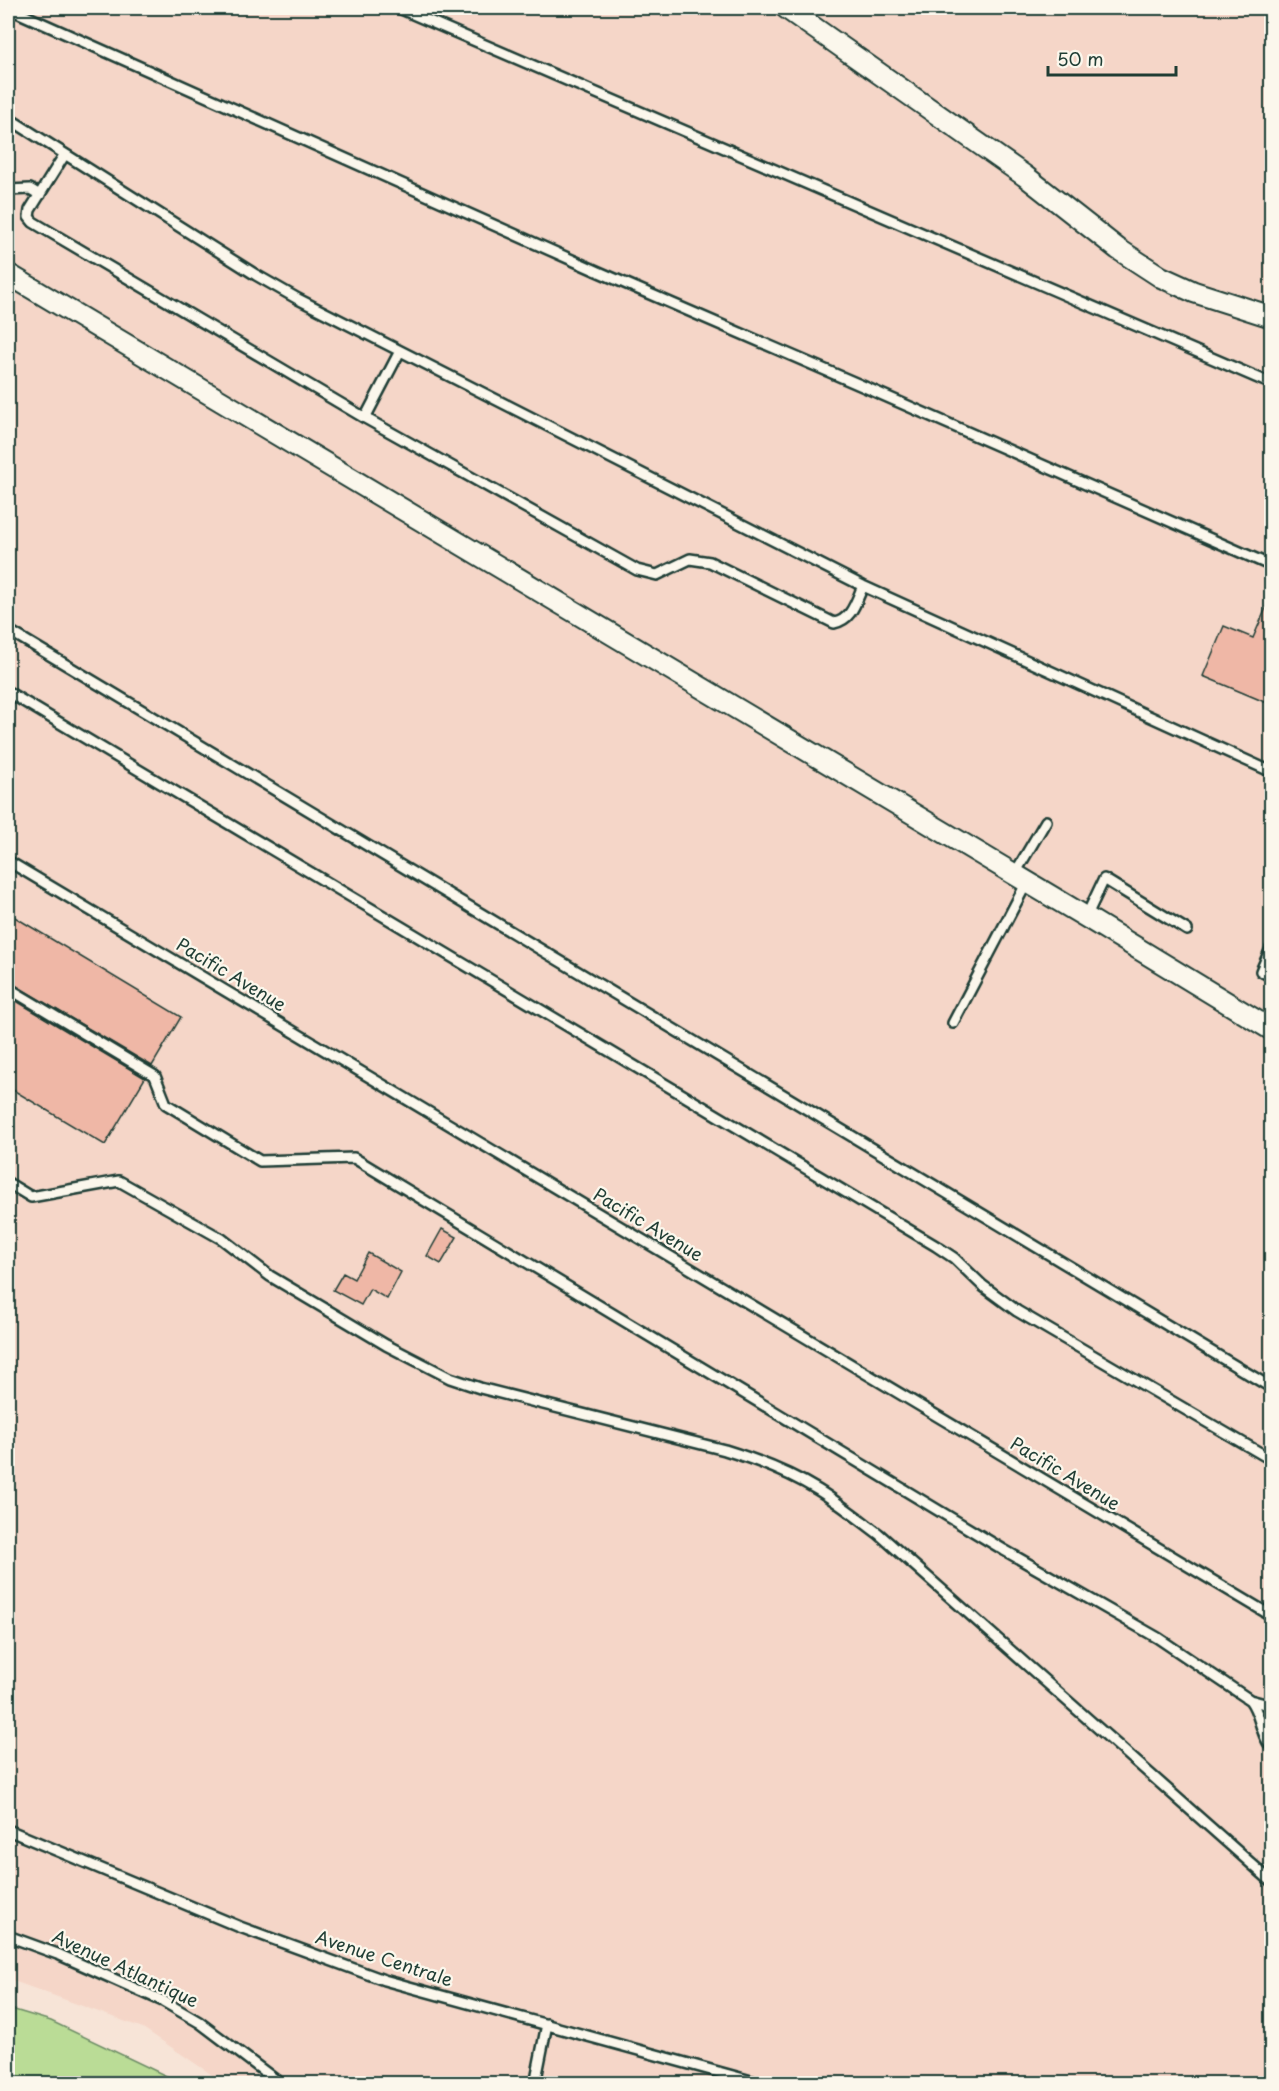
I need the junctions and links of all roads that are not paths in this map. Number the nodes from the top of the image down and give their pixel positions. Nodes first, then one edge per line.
1 (8, 8) edge
2 (399, 8) edge
3 (786, 8) edge
4 (8, 118) edge
5 (65, 154) junction
6 (8, 190) edge
7 (40, 195) junction
8 (8, 274) edge
9 (1272, 317) edge
10 (400, 351) junction
11 (1272, 384) edge
12 (365, 418) junction
13 (1272, 566) edge
14 (863, 586) junction
15 (8, 630) edge
16 (8, 692) edge
17 (1272, 772) edge
18 (1046, 821) dead end
19 (8, 861) edge
20 (1021, 879) junction
21 (1086, 917) junction
22 (1187, 930) dead end
23 (1272, 946) edge
24 (1272, 977) edge
25 (8, 988) edge
26 (953, 1023) dead end
27 (1272, 1030) edge
28 (8, 1183) edge
29 (1272, 1388) edge
30 (1272, 1460) edge
31 (1272, 1616) edge
32 (1250, 1700) junction
33 (1272, 1706) edge
34 (1272, 1748) edge
35 (8, 1830) edge
36 (1272, 1882) edge
37 (8, 1936) edge
38 (547, 2024) junction
39 (281, 2084) edge
40 (536, 2084) edge
41 (762, 2084) edge

1 - 13 lane
2 - 11 lane
3 - 9 street
4 - 5 lane
5 - 7 lane
5 - 10 lane
6 - 7 lane
7 - 12 lane
8 - 20 street
10 - 12 lane
10 - 14 lane
12 - 14 lane
14 - 17 lane
15 - 29 lane
16 - 30 lane
18 - 20 lane
19 - 31 lane, Pacific Avenue
20 - 21 street
20 - 26 lane
21 - 22 lane
21 - 27 street
23 - 24 lane
25 - 32 lane
28 - 36 lane
32 - 33 lane
32 - 34 lane
35 - 38 lane, Avenue Centrale
37 - 39 lane, Avenue Atlantique
38 - 40 lane
38 - 41 lane, Avenue Centrale

